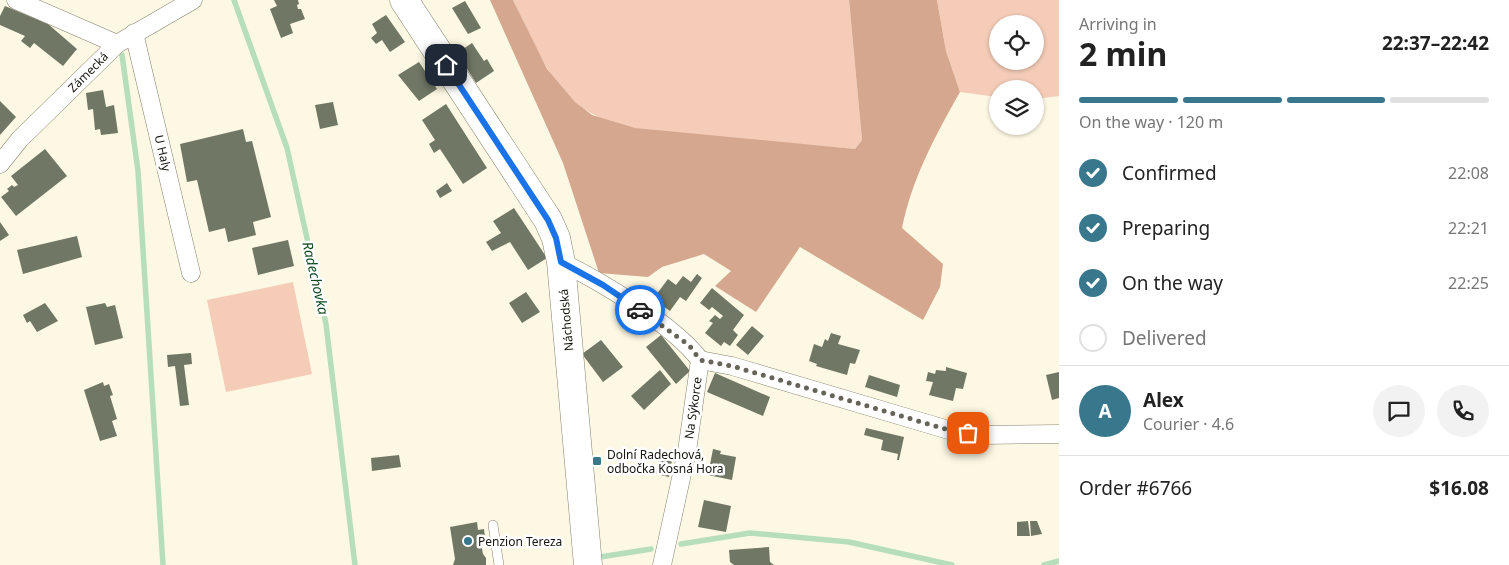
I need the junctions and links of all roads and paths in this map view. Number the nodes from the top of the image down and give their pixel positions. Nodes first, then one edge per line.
1 (16, 0) edge
2 (193, 0) edge
3 (404, 0) edge
4 (134, 33) junction
5 (117, 44) junction
6 (0, 164) edge
7 (561, 262) junction
8 (191, 273) dead end
9 (700, 360) junction
10 (1059, 434) edge
11 (493, 525) dead end
12 (587, 557) edge
13 (499, 565) edge
14 (662, 565) edge

1 - 5 street
2 - 4 street, Zámecká
3 - 7 main road, Náchodská
4 - 5 street, Zámecká
4 - 8 street, U Haly
5 - 6 street, Zámecká
7 - 9 street, Na Sýkorce
7 - 12 main road, Náchodská
9 - 10 street
9 - 14 street, Na Sýkorce
11 - 13 lane

